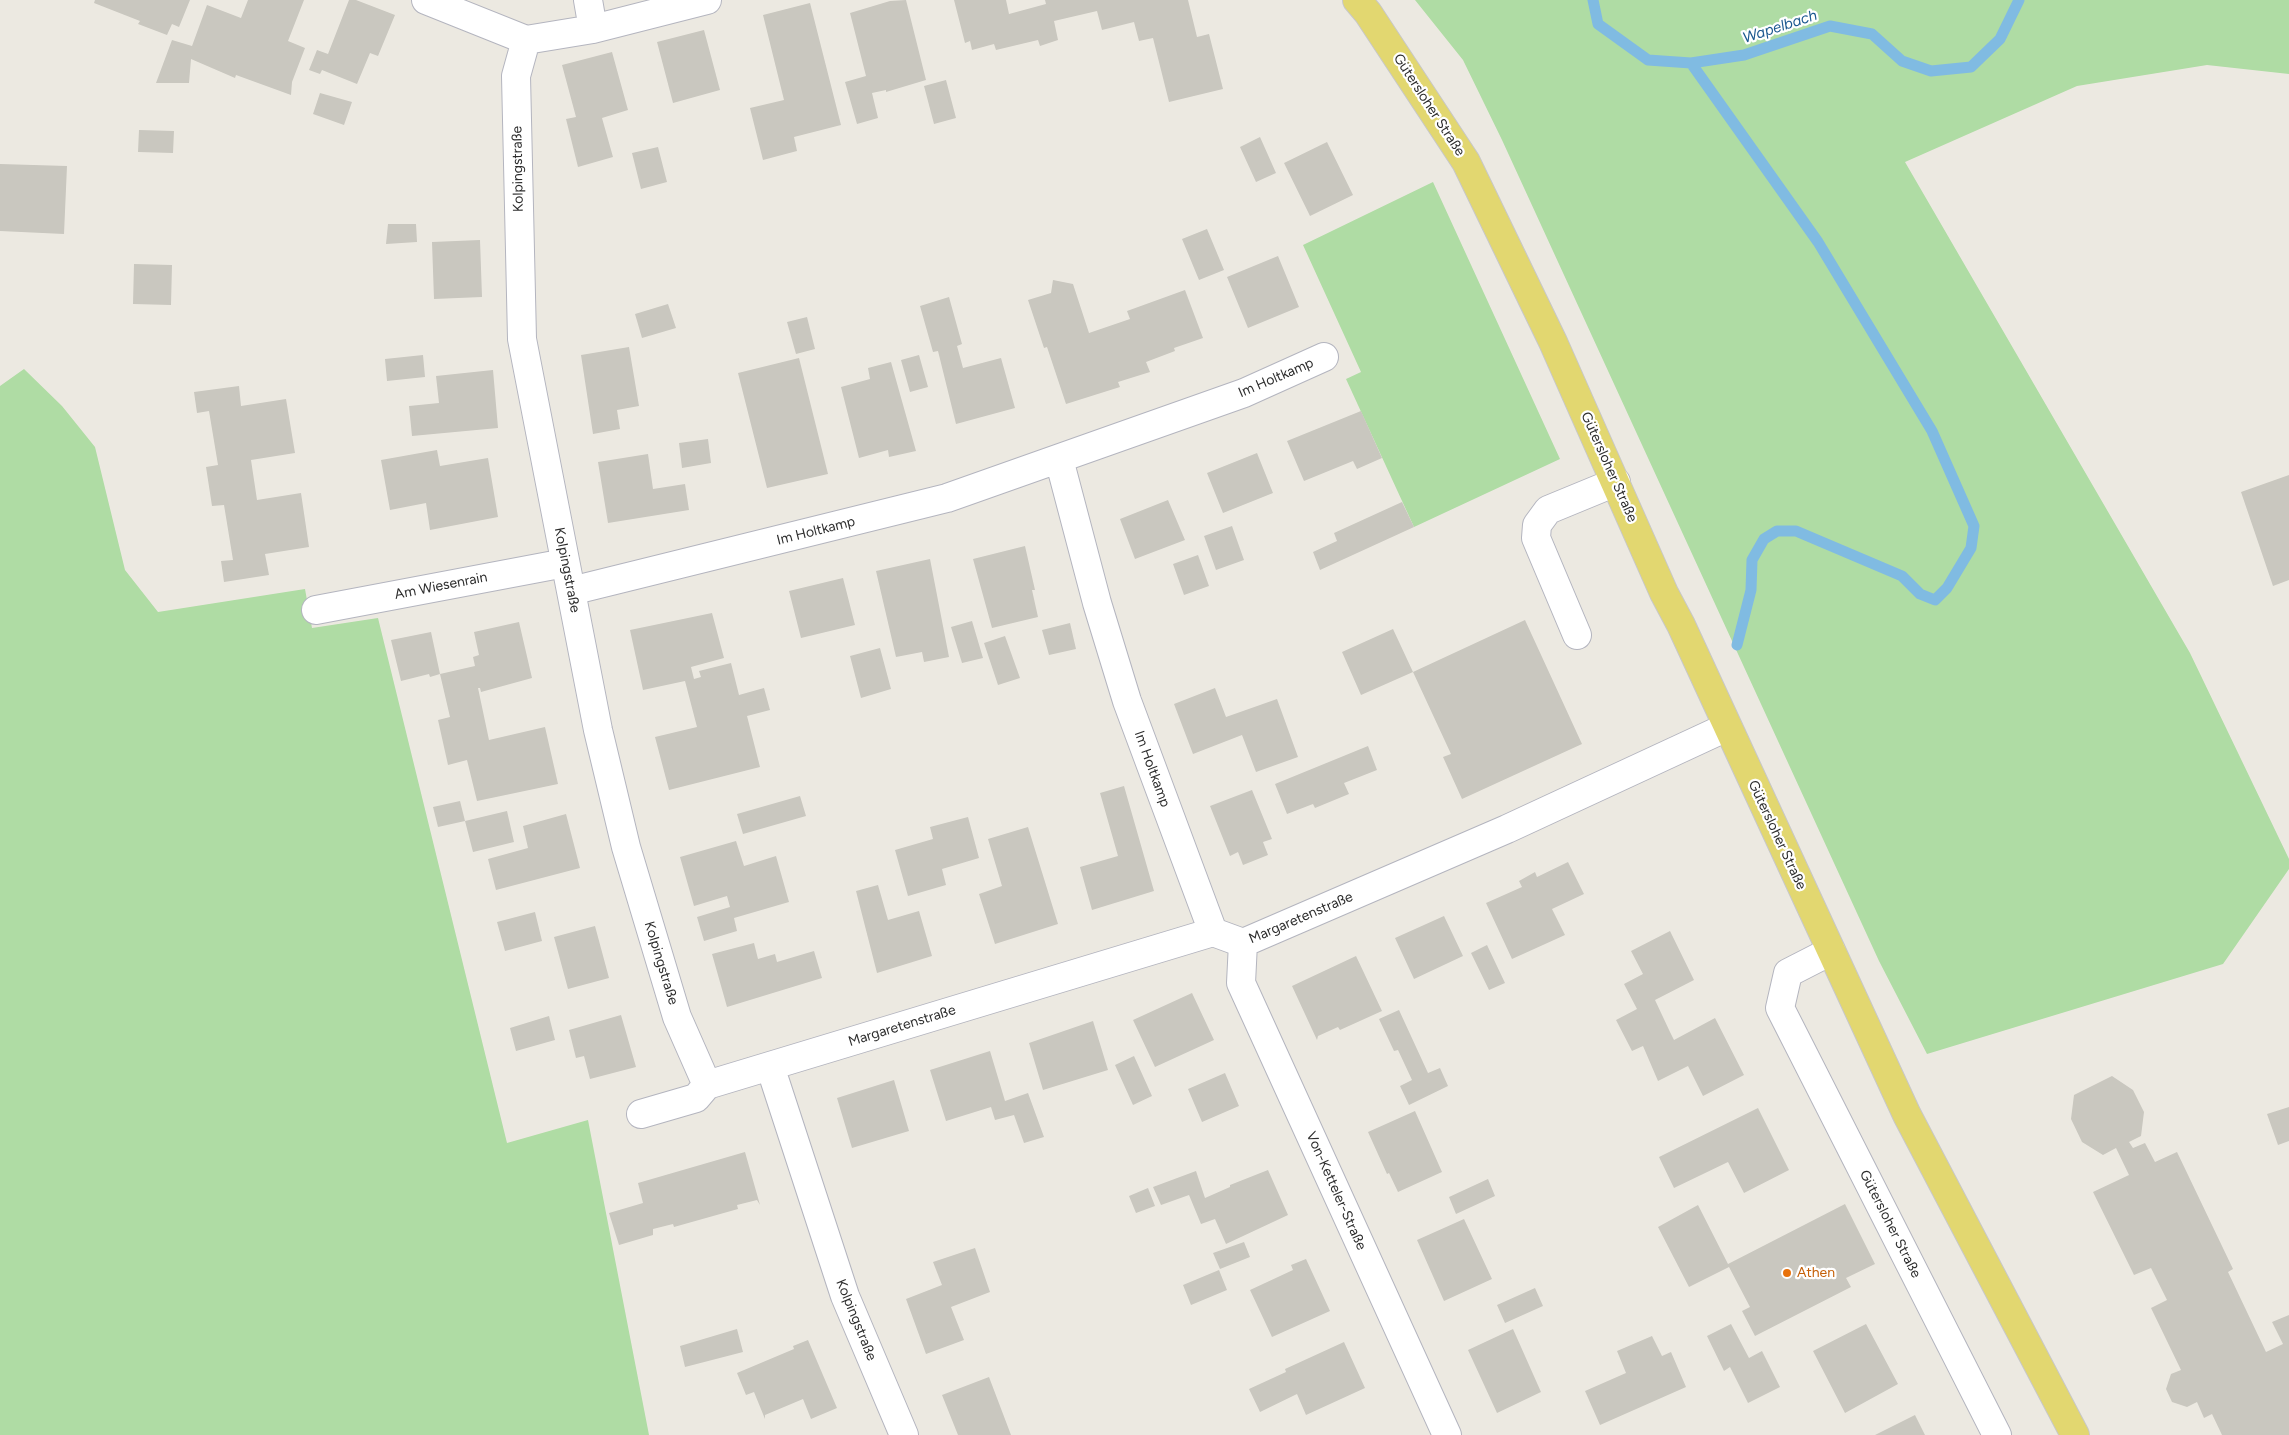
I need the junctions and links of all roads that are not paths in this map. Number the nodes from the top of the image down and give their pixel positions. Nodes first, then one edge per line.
1 (426, 0) edge
2 (588, 0) edge
3 (707, 0) edge
4 (1357, 0) edge
5 (593, 29) junction
6 (526, 40) junction
7 (1324, 358) dead end
8 (1059, 460) junction
9 (1616, 482) junction
10 (565, 563) junction
11 (571, 591) junction
12 (316, 610) dead end
13 (1577, 635) dead end
14 (1728, 727) junction
15 (1213, 932) junction
16 (1243, 943) junction
17 (1830, 951) junction
18 (770, 1066) junction
19 (707, 1085) junction
20 (641, 1114) dead end
21 (904, 1435) edge
22 (1446, 1435) edge
23 (1997, 1435) edge
24 (2075, 1435) edge

1 - 6 street
2 - 5 street
3 - 5 street
4 - 9 main road, Gütersloher Straße
5 - 6 street
6 - 10 street, Kolpingstraße
7 - 8 street, Im Holtkamp
8 - 11 street, Im Holtkamp
8 - 15 street, Im Holtkamp
9 - 13 street
9 - 14 main road, Gütersloher Straße
10 - 11 street, Kolpingstraße
10 - 12 street, Am Wiesenrain
11 - 19 street, Kolpingstraße
14 - 16 street, Margaretenstraße
14 - 17 main road, Gütersloher Straße
15 - 16 street, Margaretenstraße
15 - 18 street, Margaretenstraße
16 - 22 street, Von-Ketteler-Straße
17 - 23 street, Gütersloher Straße
17 - 24 main road, Gütersloher Straße
18 - 19 street
18 - 21 street, Kolpingstraße
19 - 20 street

